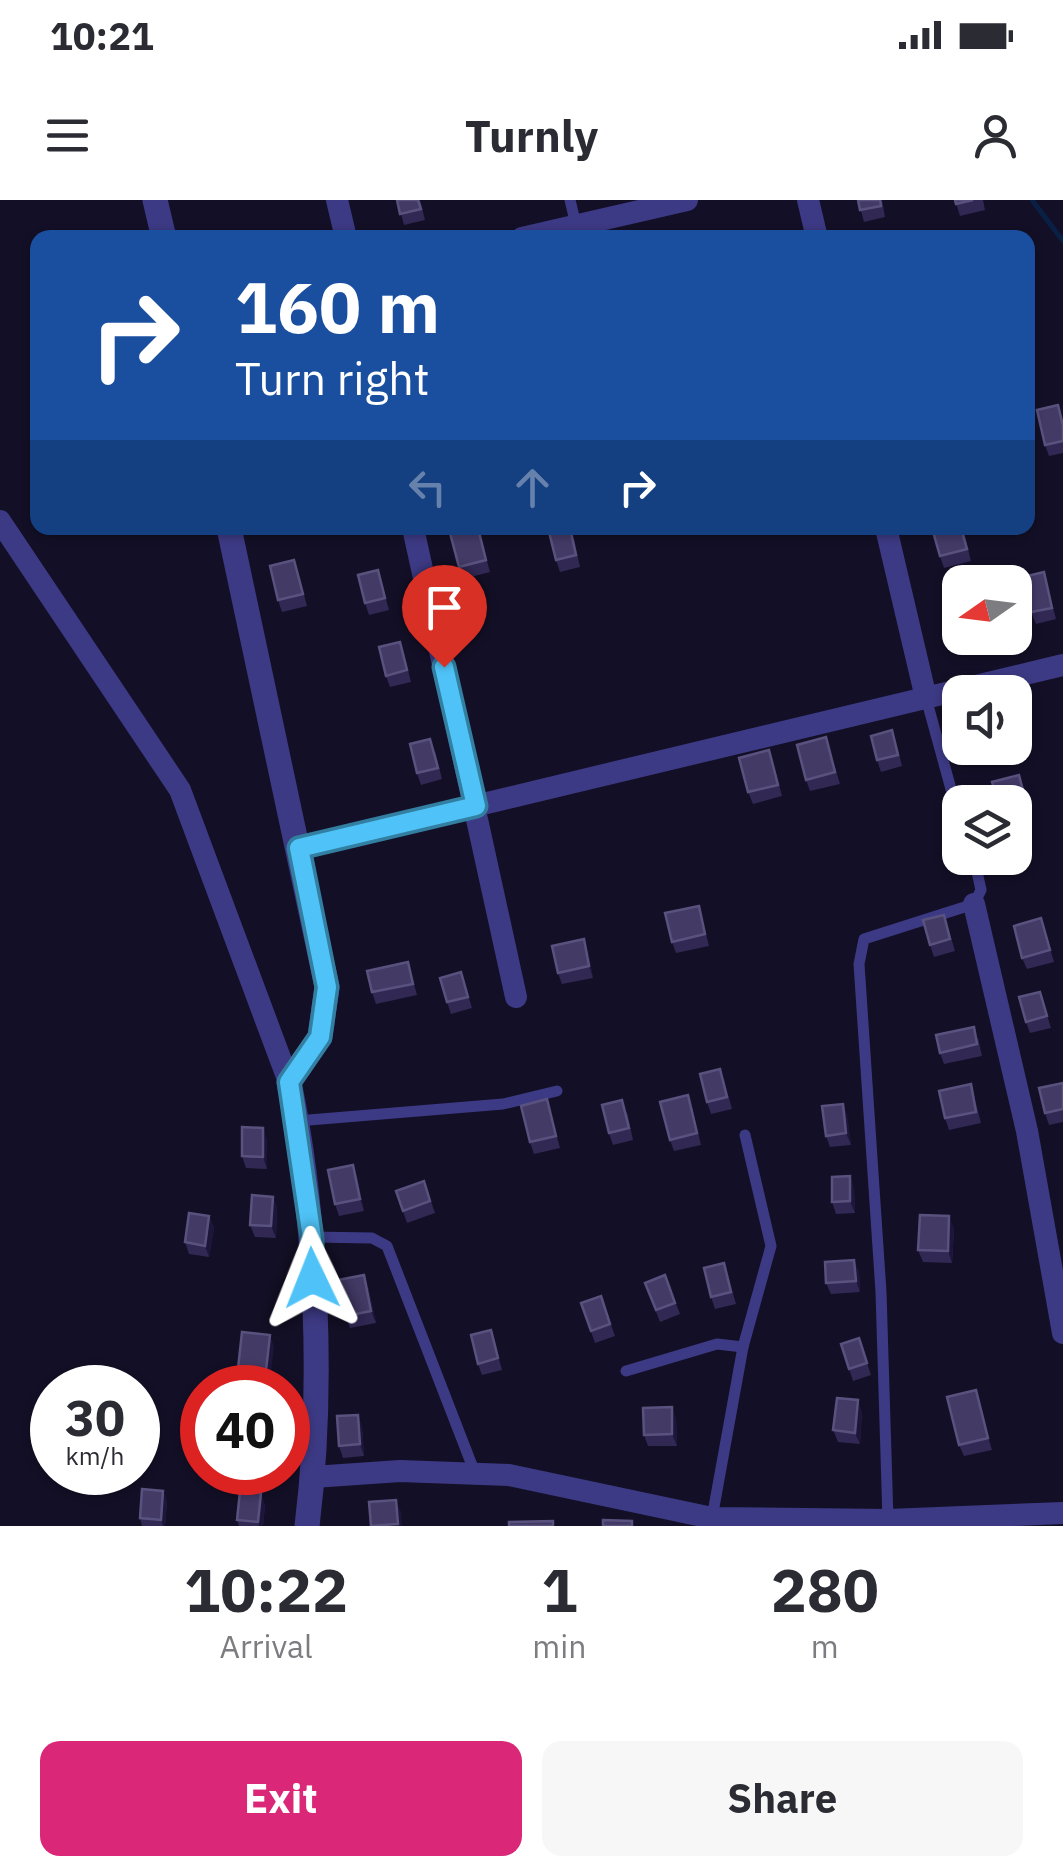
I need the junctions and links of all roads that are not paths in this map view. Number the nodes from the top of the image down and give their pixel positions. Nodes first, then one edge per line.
1 (156, 200) edge
2 (337, 200) edge
3 (570, 200) edge
4 (687, 200) edge
5 (808, 200) edge
6 (576, 225) junction
7 (162, 230) edge
8 (344, 230) edge
9 (555, 230) edge
10 (815, 230) edge
11 (0, 521) edge
12 (231, 535) edge
13 (415, 535) edge
14 (888, 535) edge
15 (1063, 665) edge
16 (926, 698) junction
17 (950, 785) edge
18 (476, 806) junction
19 (299, 848) junction
20 (978, 875) edge
21 (974, 904) junction
22 (516, 996) dead end
23 (289, 1082) junction
24 (557, 1091) dead end
25 (297, 1120) junction
26 (746, 1135) dead end
27 (312, 1237) junction
28 (1063, 1332) edge
29 (744, 1347) junction
30 (626, 1371) dead end
31 (475, 1474) junction
32 (313, 1477) junction
33 (1063, 1513) edge
34 (712, 1518) junction
35 (888, 1520) junction
36 (835, 1523) edge
37 (307, 1526) edge

1 - 7 street
2 - 8 street
3 - 6 lane
4 - 6 street
5 - 10 street
6 - 9 street
11 - 23 street
12 - 19 street
13 - 18 street
14 - 16 street
15 - 16 street
16 - 17 lane
16 - 18 street
18 - 19 street
18 - 22 street
19 - 23 street
20 - 21 lane
21 - 28 street
21 - 35 lane
23 - 25 street
24 - 25 lane
25 - 27 street
26 - 29 lane
27 - 31 lane
27 - 32 street
29 - 30 lane
29 - 34 lane
31 - 32 street
31 - 34 street
32 - 37 street
33 - 35 street
34 - 36 street
35 - 36 street

